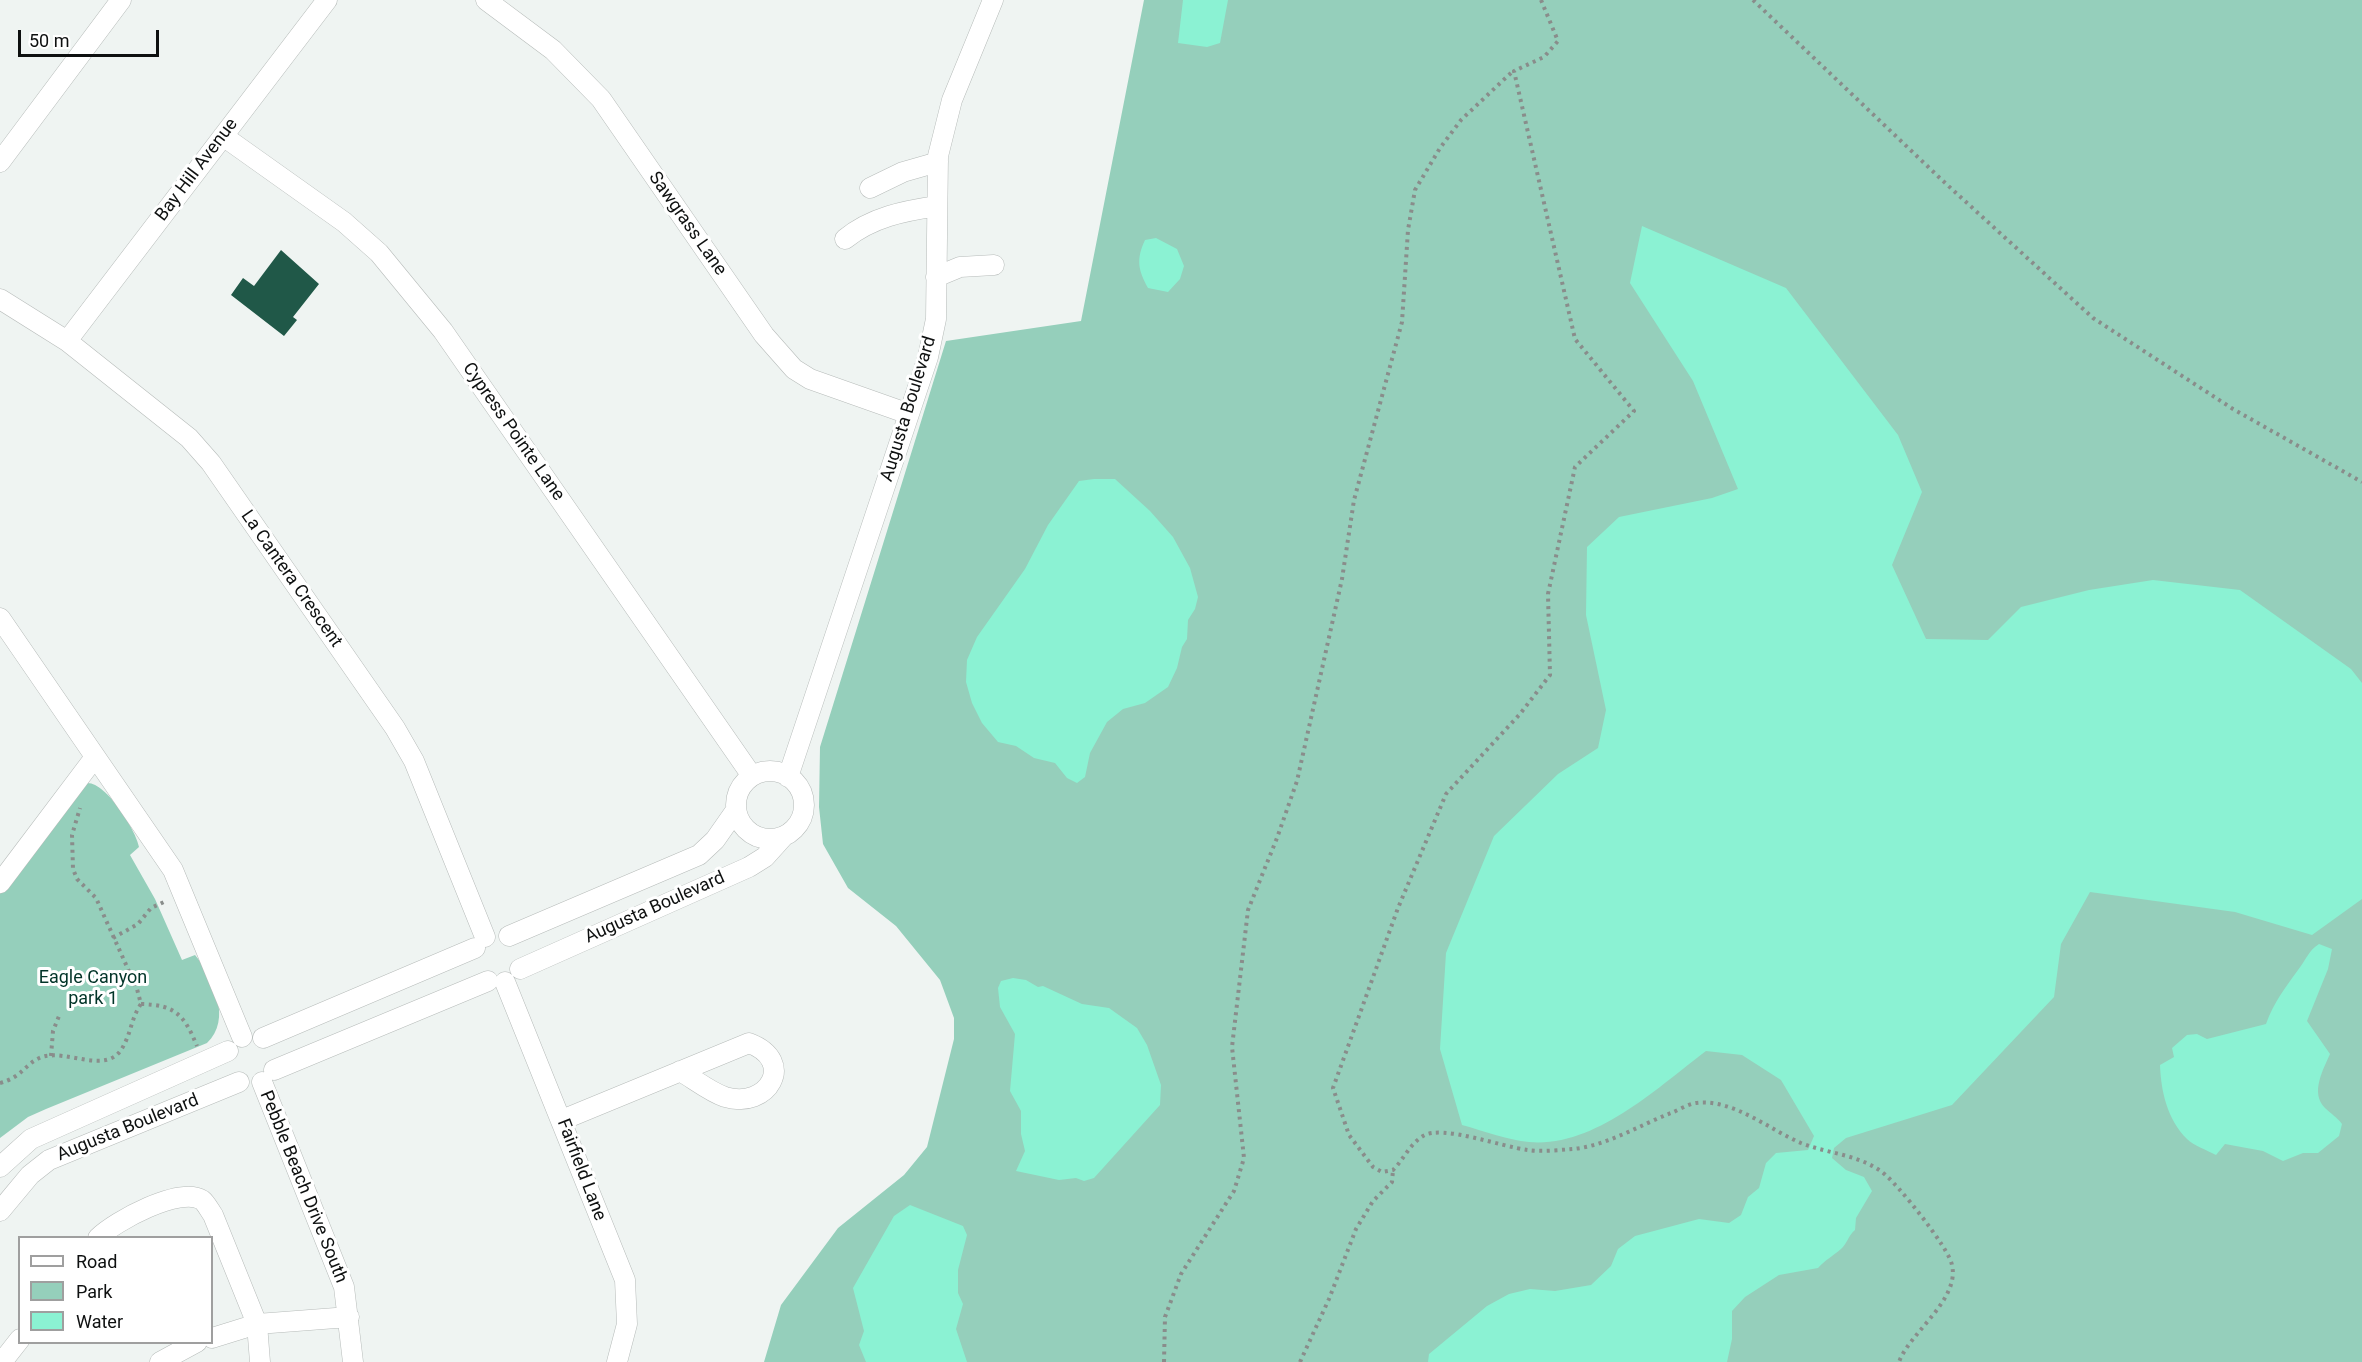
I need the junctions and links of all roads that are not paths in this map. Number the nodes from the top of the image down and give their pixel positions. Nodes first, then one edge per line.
1 (122, 0) edge
2 (327, 0) edge
3 (486, 0) edge
4 (993, 0) edge
5 (223, 136) junction
6 (3, 150) edge
7 (938, 162) junction
8 (870, 188) dead end
9 (937, 206) junction
10 (845, 239) dead end
11 (994, 265) dead end
12 (936, 277) junction
13 (0, 299) edge
14 (67, 341) junction
15 (909, 414) junction
16 (0, 618) edge
17 (95, 756) junction
18 (752, 776) junction
19 (788, 777) junction
20 (736, 810) junction
21 (783, 837) junction
22 (0, 883) edge
23 (508, 936) junction
24 (480, 942) junction
25 (520, 969) junction
26 (496, 982) junction
27 (242, 1037) junction
28 (263, 1038) junction
29 (228, 1051) junction
30 (680, 1071) dead end
31 (268, 1076) junction
32 (239, 1082) junction
33 (562, 1120) junction
34 (0, 1167) edge
35 (0, 1211) edge
36 (101, 1236) edge
37 (349, 1317) junction
38 (257, 1324) junction
39 (213, 1338) edge
40 (18, 1342) edge
41 (193, 1344) edge
42 (2, 1362) edge
43 (160, 1362) edge
44 (260, 1362) edge
45 (353, 1362) edge
46 (617, 1362) edge

1 - 6 street
2 - 5 street, Bay Hill Avenue
3 - 15 street, Sawgrass Lane
4 - 7 street, Augusta Boulevard
5 - 14 street, Bay Hill Avenue
5 - 18 street, Cypress Pointe Lane
7 - 8 street
7 - 9 street, Augusta Boulevard
9 - 10 street
9 - 12 street, Augusta Boulevard
11 - 12 street
12 - 15 street, Augusta Boulevard
13 - 14 street, La Cantera Crescent
14 - 24 street, La Cantera Crescent
15 - 19 street, Augusta Boulevard
16 - 17 street
17 - 22 street
17 - 27 street
18 - 19 street
18 - 20 street
19 - 21 street
20 - 21 street
20 - 23 street, Augusta Boulevard
21 - 25 street, Augusta Boulevard
23 - 24 street
23 - 25 street
24 - 26 street
24 - 28 street
25 - 26 street
26 - 31 street
26 - 33 street, Fairfield Lane
27 - 28 street
27 - 29 street
28 - 31 street
29 - 32 street
29 - 34 street, Augusta Boulevard
30 - 33 street
31 - 32 street
31 - 37 street, Pebble Beach Drive South
32 - 35 street, Augusta Boulevard
33 - 46 street, Fairfield Lane
36 - 38 street
37 - 38 street
37 - 45 street, Pebble Beach Drive South
38 - 39 street
38 - 44 street
40 - 42 street
41 - 43 street

